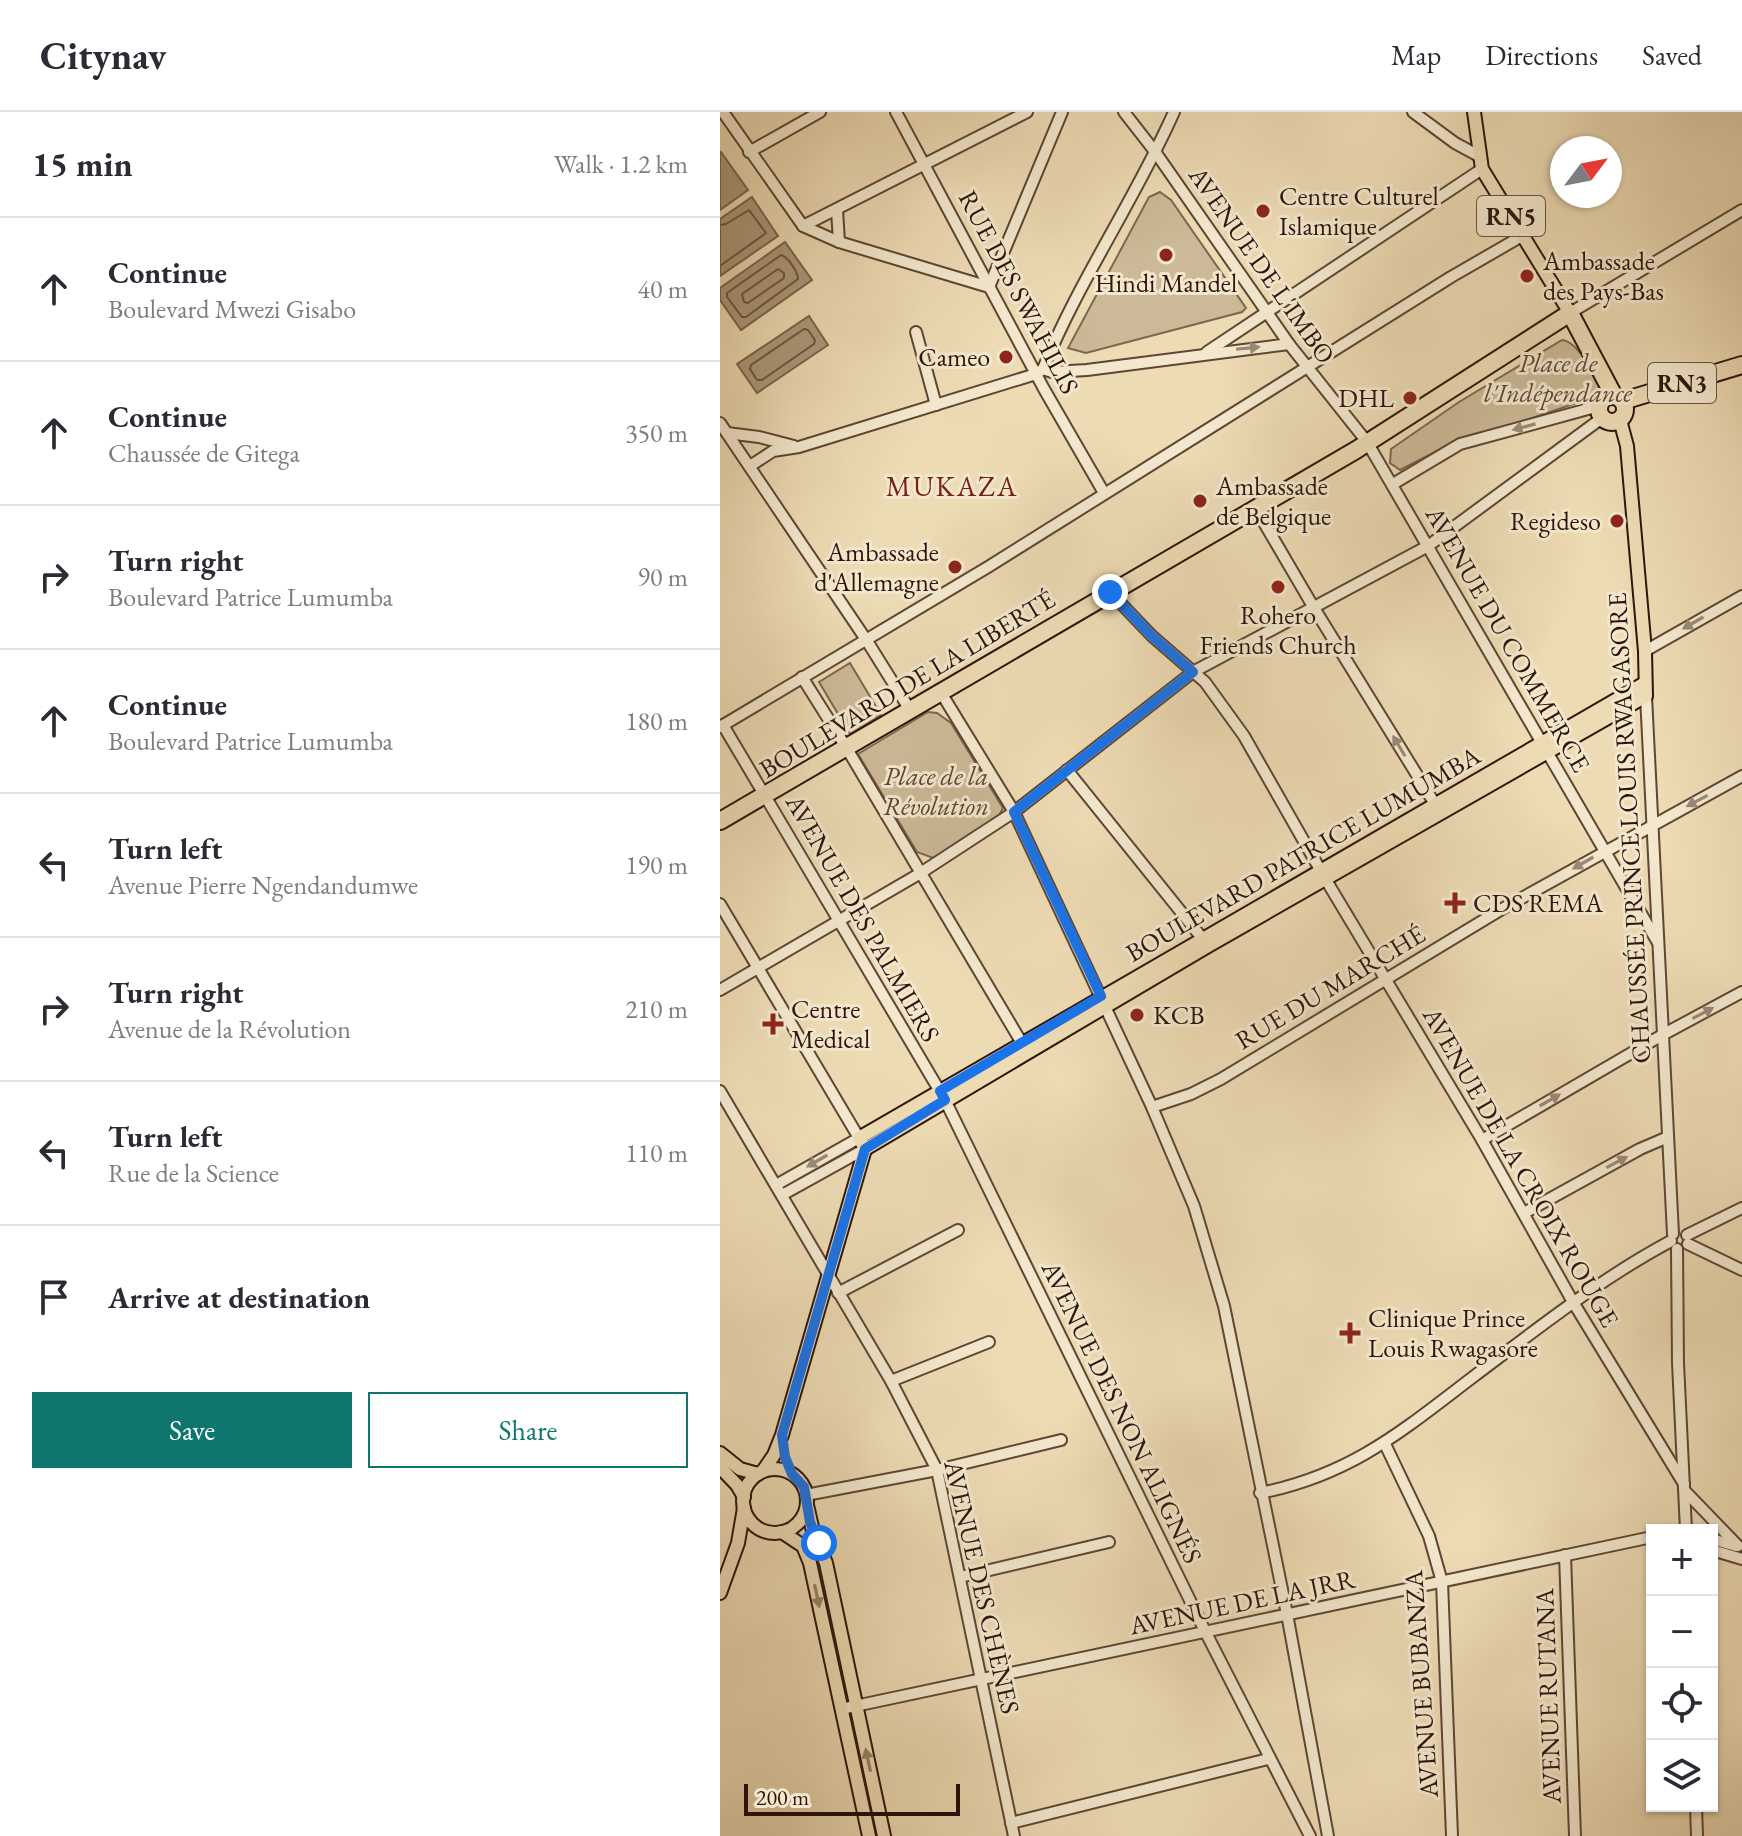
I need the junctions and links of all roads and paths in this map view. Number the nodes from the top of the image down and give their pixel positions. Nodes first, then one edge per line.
1 (723, 112) edge
2 (820, 112) edge
3 (896, 112) edge
4 (1027, 112) edge
5 (1062, 112) edge
6 (1124, 112) edge
7 (1174, 112) edge
8 (1413, 112) edge
9 (1474, 112) edge
10 (749, 152) junction
11 (1156, 153) junction
12 (1480, 162) junction
13 (926, 164) junction
14 (837, 210) junction
15 (1742, 210) edge
16 (803, 226) junction
17 (1522, 236) junction
18 (839, 242) junction
19 (989, 287) junction
20 (1265, 311) junction
21 (1570, 313) junction
22 (916, 332) dead end
23 (1289, 344) junction
24 (1207, 353) junction
25 (1742, 367) edge
26 (1307, 369) junction
27 (1040, 372) junction
28 (936, 405) junction
29 (1621, 407) junction
30 (1600, 412) junction
31 (1571, 415) junction
32 (723, 428) edge
33 (1580, 435) junction
34 (1367, 442) junction
35 (799, 447) junction
36 (750, 466) junction
37 (1393, 484) junction
38 (1104, 493) junction
39 (1256, 509) junction
40 (1428, 546) junction
41 (1110, 592) junction
42 (1742, 596) edge
43 (1314, 608) junction
44 (867, 641) junction
45 (1645, 651) junction
46 (1193, 672) junction
47 (802, 677) junction
48 (1646, 689) junction
49 (940, 691) junction
50 (910, 710) junction
51 (722, 726) edge
52 (1544, 746) junction
53 (846, 747) junction
54 (1067, 770) junction
55 (1742, 776) edge
56 (766, 796) junction
57 (1438, 808) junction
58 (1014, 812) junction
59 (720, 821) edge
60 (1651, 825) junction
61 (1606, 850) junction
62 (919, 874) junction
63 (1323, 875) junction
64 (720, 904) edge
65 (839, 921) junction
66 (1657, 941) junction
67 (1205, 942) junction
68 (757, 968) junction
69 (1384, 979) junction
70 (720, 990) edge
71 (1742, 992) edge
72 (1103, 1001) junction
73 (1664, 1034) junction
74 (1024, 1047) junction
75 (720, 1091) edge
76 (942, 1096) junction
77 (1152, 1107) junction
78 (1668, 1137) junction
79 (1482, 1140) junction
80 (862, 1143) junction
81 (776, 1185) junction
82 (782, 1195) junction
83 (1742, 1208) edge
84 (1524, 1213) junction
85 (958, 1230) dead end
86 (1679, 1241) junction
87 (1742, 1270) edge
88 (828, 1275) junction
89 (838, 1293) junction
90 (1573, 1302) junction
91 (989, 1342) dead end
92 (891, 1381) junction
93 (782, 1435) junction
94 (1681, 1438) junction
95 (1061, 1440) dead end
96 (1385, 1444) junction
97 (1660, 1445) junction
98 (720, 1453) edge
99 (720, 1467) edge
100 (937, 1470) junction
101 (760, 1473) junction
102 (792, 1474) junction
103 (1685, 1488) junction
104 (1260, 1493) junction
105 (807, 1500) junction
106 (744, 1502) junction
107 (1686, 1524) edge
108 (762, 1530) junction
109 (782, 1532) junction
110 (1646, 1538) edge
111 (1109, 1542) dead end
112 (1718, 1542) edge
113 (738, 1543) junction
114 (1718, 1551) edge
115 (1740, 1553) edge
116 (1565, 1555) junction
117 (1718, 1558) edge
118 (960, 1577) junction
119 (1442, 1582) junction
120 (720, 1593) edge
121 (1287, 1614) junction
122 (1205, 1631) junction
123 (982, 1680) junction
124 (857, 1705) junction
125 (841, 1709) junction
126 (1268, 1759) junction
127 (1696, 1812) edge
128 (1011, 1823) junction
129 (869, 1836) edge
130 (884, 1836) edge
131 (1014, 1836) edge
132 (1310, 1836) edge
133 (1328, 1836) edge
134 (1452, 1836) edge
135 (1575, 1836) edge
136 (1697, 1836) edge

1 - 10 street
2 - 10 street
3 - 13 street, RUE DES SWAHILIS
4 - 13 street
5 - 19 street
6 - 11 street, AVENUE DE L'IMBO
7 - 11 street
8 - 12 street
9 - 12 main road, RN5
10 - 16 street
11 - 20 street, AVENUE DE L'IMBO
11 - 27 street
12 - 17 main road, RN5
12 - 20 street
13 - 14 street
13 - 19 street, RUE DES SWAHILIS
14 - 16 street
14 - 18 street
15 - 21 street
16 - 18 street
17 - 21 main road, RN5
17 - 26 street
18 - 19 street
19 - 27 street, RUE DES SWAHILIS
20 - 23 street, AVENUE DE L'IMBO
20 - 24 street
21 - 29 highway, RN5
21 - 34 highway, BOULEVARD DE LA LIBERTÉ
22 - 28 street
24 -> 23 street
23 - 26 street, AVENUE DE L'IMBO
24 - 27 street
25 - 29 highway, RN3
26 - 34 street, AVENUE DE L'IMBO
26 - 38 street
27 - 28 street
27 - 38 street, RUE DES SWAHILIS
28 - 35 street
29 - 30 highway, RN3
29 - 30 highway, RN3
29 - 45 main road, CHAUSSÉE PRINCE LOUIS RWAGASORE
30 - 31 street
30 - 33 street
31 - 33 street
31 -> 37 street
32 - 35 street
32 - 36 street
33 - 40 street
34 - 37 street, AVENUE DU COMMERCE
34 - 39 highway, BOULEVARD DE LA LIBERTÉ
35 - 36 street
36 - 44 street
37 - 40 street, AVENUE DU COMMERCE
38 - 44 street
39 - 41 highway, BOULEVARD DE LA LIBERTÉ
39 - 43 street
40 - 43 street
40 - 52 street, AVENUE DU COMMERCE
41 - 46 street, AVENUE DE LA CROIX ROUGE
41 - 49 highway, BOULEVARD DE LA LIBERTÉ
42 -> 45 street
43 - 46 street
57 -> 43 street
44 - 47 street
44 - 50 street
45 - 48 main road, CHAUSSÉE PRINCE LOUIS RWAGASORE
46 - 54 street
46 - 63 street, AVENUE DE LA CROIX ROUGE
47 - 51 street
47 - 53 street
48 - 52 main road, BOULEVARD PATRICE LUMUMBA
48 - 60 street, CHAUSSÉE PRINCE LOUIS RWAGASORE
49 - 50 highway, BOULEVARD DE LA LIBERTÉ
49 - 58 street
50 - 53 highway, BOULEVARD DE LA LIBERTÉ
51 - 56 street, AVENUE DES PALMIERS
52 - 57 main road, BOULEVARD PATRICE LUMUMBA
52 - 61 street, AVENUE DU COMMERCE
53 - 56 highway, BOULEVARD DE LA LIBERTÉ
53 - 62 street
54 - 58 street
54 - 67 street
55 -> 60 street, RUE DU MARCHÉ
56 - 59 highway, BOULEVARD DE LA LIBERTÉ
56 - 65 street, AVENUE DES PALMIERS
57 - 63 main road, BOULEVARD PATRICE LUMUMBA
58 - 62 street
58 - 72 street
60 - 61 street, RUE DU MARCHÉ
60 - 66 street, CHAUSSÉE PRINCE LOUIS RWAGASORE
61 - 66 street, AVENUE DU COMMERCE
61 -> 69 street, RUE DU MARCHÉ
62 - 65 street
62 - 74 street
63 - 67 main road, BOULEVARD PATRICE LUMUMBA
63 - 69 street, AVENUE DE LA CROIX ROUGE
64 - 68 street
65 - 68 street
65 - 76 street, AVENUE DES PALMIERS
66 - 73 street, CHAUSSÉE PRINCE LOUIS RWAGASORE
67 - 72 main road, BOULEVARD PATRICE LUMUMBA
68 - 70 street
68 - 80 street
69 - 77 street, RUE DU MARCHÉ
69 - 79 street, AVENUE DE LA CROIX ROUGE
73 -> 71 street
72 - 74 main road, BOULEVARD PATRICE LUMUMBA
72 - 77 street
73 - 78 street, CHAUSSÉE PRINCE LOUIS RWAGASORE
79 -> 73 street
74 - 76 main road, BOULEVARD PATRICE LUMUMBA
75 - 81 street, AVENUE DES CHÈNES
76 - 80 main road, BOULEVARD PATRICE LUMUMBA
76 - 122 street, AVENUE DES NON ALIGNÉS
77 - 104 street
84 -> 78 street
78 - 86 street, CHAUSSÉE PRINCE LOUIS RWAGASORE
79 - 84 street, AVENUE DE LA CROIX ROUGE
80 -> 81 street, BOULEVARD PATRICE LUMUMBA
80 - 82 street, BOULEVARD PATRICE LUMUMBA
80 - 88 main road
81 - 82 street, AVENUE DES CHÈNES
82 - 88 street, AVENUE DES CHÈNES
83 - 86 street
84 - 90 street, AVENUE DE LA CROIX ROUGE
85 - 89 street
86 - 87 street
86 - 90 street
86 - 94 street, CHAUSSÉE PRINCE LOUIS RWAGASORE
88 - 89 street, AVENUE DES CHÈNES
88 - 93 main road
89 - 92 street, AVENUE DES CHÈNES
90 - 96 street
90 - 97 street, AVENUE DE LA CROIX ROUGE
91 - 92 street
92 - 100 street, AVENUE DES CHÈNES
93 - 101 main road
93 - 102 main road
94 - 97 street
94 - 103 street, CHAUSSÉE PRINCE LOUIS RWAGASORE
95 - 100 street
96 - 104 street
96 - 119 street, AVENUE BUBANZA
97 - 103 street, AVENUE DE LA CROIX ROUGE
98 - 101 main road
99 - 106 main road
100 - 105 street
100 - 118 street, AVENUE DES CHÈNES
101 - 102 main road
101 - 106 main road
102 - 105 main road
103 - 107 street, CHAUSSÉE PRINCE LOUIS RWAGASORE
103 - 115 street, AVENUE DE LA CROIX ROUGE
104 - 121 street
105 - 109 main road
105 - 124 main road
106 - 108 main road
106 - 113 main road
108 - 109 main road
108 - 113 main road
109 -> 125 main road
110 - 116 street, AVENUE DE LA JRR
111 - 118 street
112 - 115 street
113 - 120 main road
114 - 115 street
115 - 117 street
116 - 119 street, AVENUE DE LA JRR
116 - 135 street, AVENUE RUTANA
118 - 123 street, AVENUE DES CHÈNES
119 - 121 street, AVENUE DE LA JRR
119 - 134 street, AVENUE BUBANZA
121 - 122 street, AVENUE DE LA JRR
121 - 133 street
122 - 123 street, AVENUE DE LA JRR
122 - 126 street, AVENUE DES NON ALIGNÉS
123 - 124 street, AVENUE DE LA JRR
123 - 128 street, AVENUE DES CHÈNES
124 - 125 street, AVENUE DE LA JRR
130 -> 124 main road
125 - 129 main road
126 - 128 street
126 - 132 street, AVENUE DES NON ALIGNÉS
127 - 136 street
128 - 131 street, AVENUE DES CHÈNES

